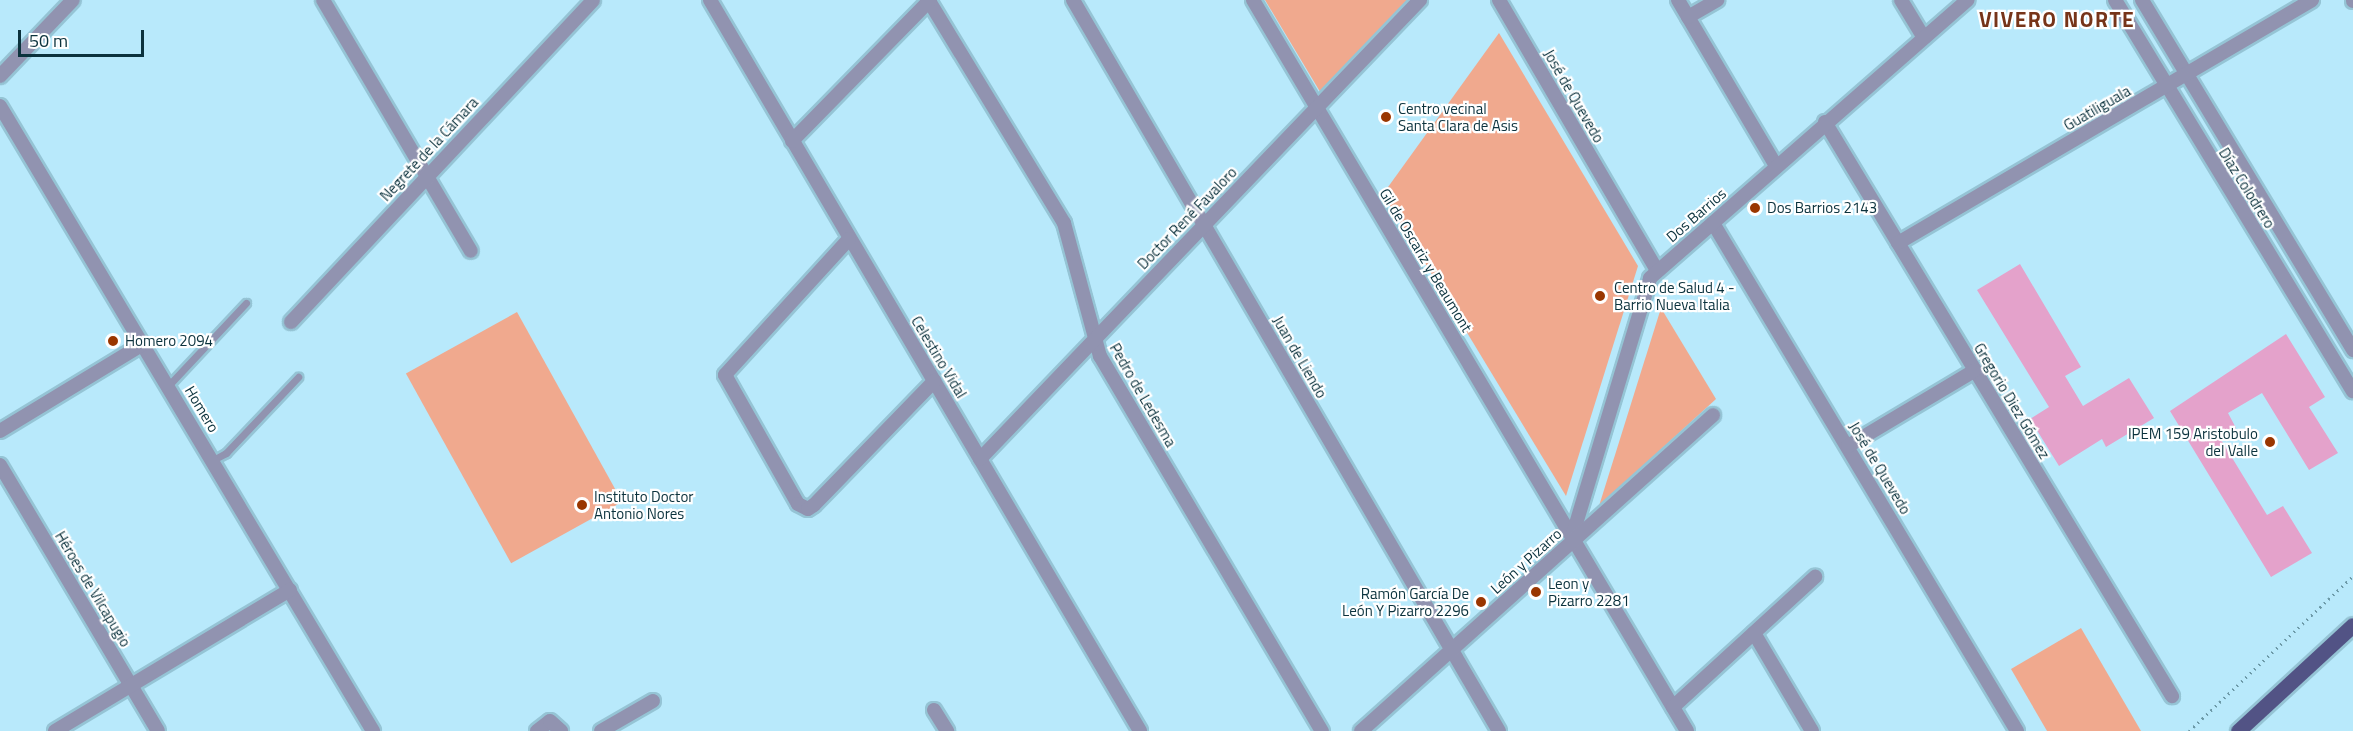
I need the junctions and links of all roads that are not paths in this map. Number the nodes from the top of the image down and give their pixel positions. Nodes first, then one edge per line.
1 (73, 0) edge
2 (339, 0) edge
3 (592, 0) edge
4 (710, 0) edge
5 (1073, 0) edge
6 (1253, 0) edge
7 (1420, 0) edge
8 (1499, 0) edge
9 (1678, 0) edge
10 (1717, 0) edge
11 (1901, 0) edge
12 (1966, 0) edge
13 (2115, 0) edge
14 (2142, 0) edge
15 (2312, 0) edge
16 (929, 1) edge
17 (326, 5) edge
18 (1688, 17) junction
19 (1923, 38) junction
20 (0, 76) edge
21 (2185, 76) junction
22 (2166, 87) junction
23 (0, 107) edge
24 (1316, 108) junction
25 (1826, 122) junction
26 (792, 141) junction
27 (1776, 166) junction
28 (426, 175) junction
29 (1713, 223) junction
30 (1204, 224) junction
31 (849, 239) junction
32 (1898, 243) junction
33 (471, 251) dead end
34 (1657, 270) junction
35 (246, 303) dead end
36 (291, 322) dead end
37 (1093, 340) junction
38 (143, 344) junction
39 (2353, 350) edge
40 (1974, 371) junction
41 (298, 376) dead end
42 (934, 381) junction
43 (168, 386) junction
44 (2353, 391) edge
45 (1713, 415) dead end
46 (0, 431) edge
47 (1848, 446) junction
48 (980, 459) junction
49 (213, 460) junction
50 (0, 465) edge
51 (1574, 538) junction
52 (1815, 576) dead end
53 (290, 590) junction
54 (2353, 625) edge
55 (1755, 633) junction
56 (1452, 651) junction
57 (131, 685) junction
58 (2172, 696) dead end
59 (652, 701) dead end
60 (1673, 707) junction
61 (934, 710) dead end
62 (54, 731) edge
63 (158, 731) edge
64 (373, 731) edge
65 (537, 731) edge
66 (561, 731) edge
67 (601, 731) edge
68 (946, 731) edge
69 (1140, 731) edge
70 (1322, 731) edge
71 (1361, 731) edge
72 (1499, 731) edge
73 (1687, 731) edge
74 (1812, 731) edge
75 (2017, 731) edge
76 (2238, 731) edge

1 - 20 street
2 - 17 street
3 - 28 street, Negrete de la Cámara
4 - 26 street, Celestino Vidal
5 - 30 street, Juan de Liendo
6 - 24 street, Gil de Oscariz y Beaumont
7 - 24 street, Doctor René Favaloro
8 - 34 street, José de Quevedo
9 - 18 street
10 - 18 street
11 - 19 street
12 - 19 street, Dos Barrios
13 - 22 street, Díaz Colodrero
14 - 21 street, Díaz Colodrero
15 - 21 street, Guatiliguala
16 - 26 street
16 - 37 street, Pedro de Ledesma
17 - 28 street
18 - 27 street
19 - 25 street, Dos Barrios
21 - 22 street, Guatiliguala
21 - 39 street, Díaz Colodrero
22 - 32 street, Guatiliguala
22 - 44 street, Díaz Colodrero
23 - 38 street, Homero
24 - 30 street, Doctor René Favaloro
24 - 51 street, Gil de Oscariz y Beaumont
25 - 27 street, Dos Barrios
25 - 32 street, Gregorio Diez Gómez
26 - 31 street, Celestino Vidal
27 - 29 street, Dos Barrios
28 - 33 street
28 - 36 street, Negrete de la Cámara
29 - 34 street, Dos Barrios
29 - 47 street, José de Quevedo
30 - 37 street, Doctor René Favaloro
30 - 56 street, Juan de Liendo
31 - 42 street, Celestino Vidal
31 - 42 street
32 - 40 street, Gregorio Diez Gómez
34 - 51 street, Dos Barrios
35 - 43 lane
37 - 48 street, Doctor René Favaloro
37 - 70 street, Pedro de Ledesma
38 - 43 street, Homero
38 - 46 street
40 - 47 street
40 - 58 street, Gregorio Diez Gómez
41 - 49 lane
42 - 48 street, Celestino Vidal
43 - 49 street, Homero
45 - 51 street, León y Pizarro
47 - 75 street, José de Quevedo
48 - 69 street, Celestino Vidal
49 - 53 street, Homero
50 - 57 street, Héroes de Vilcapugio
51 - 56 street, León y Pizarro
51 - 60 street, Gil de Oscariz y Beaumont
52 - 55 street
53 - 57 street
53 - 64 street, Homero
54 - 76 main road
55 - 60 street
55 - 74 street
56 - 71 street, León y Pizarro
56 - 72 street, Juan de Liendo
57 - 62 street
57 - 63 street, Héroes de Vilcapugio
59 - 67 street
60 - 73 street, Gil de Oscariz y Beaumont
61 - 68 street
65 - 66 street

